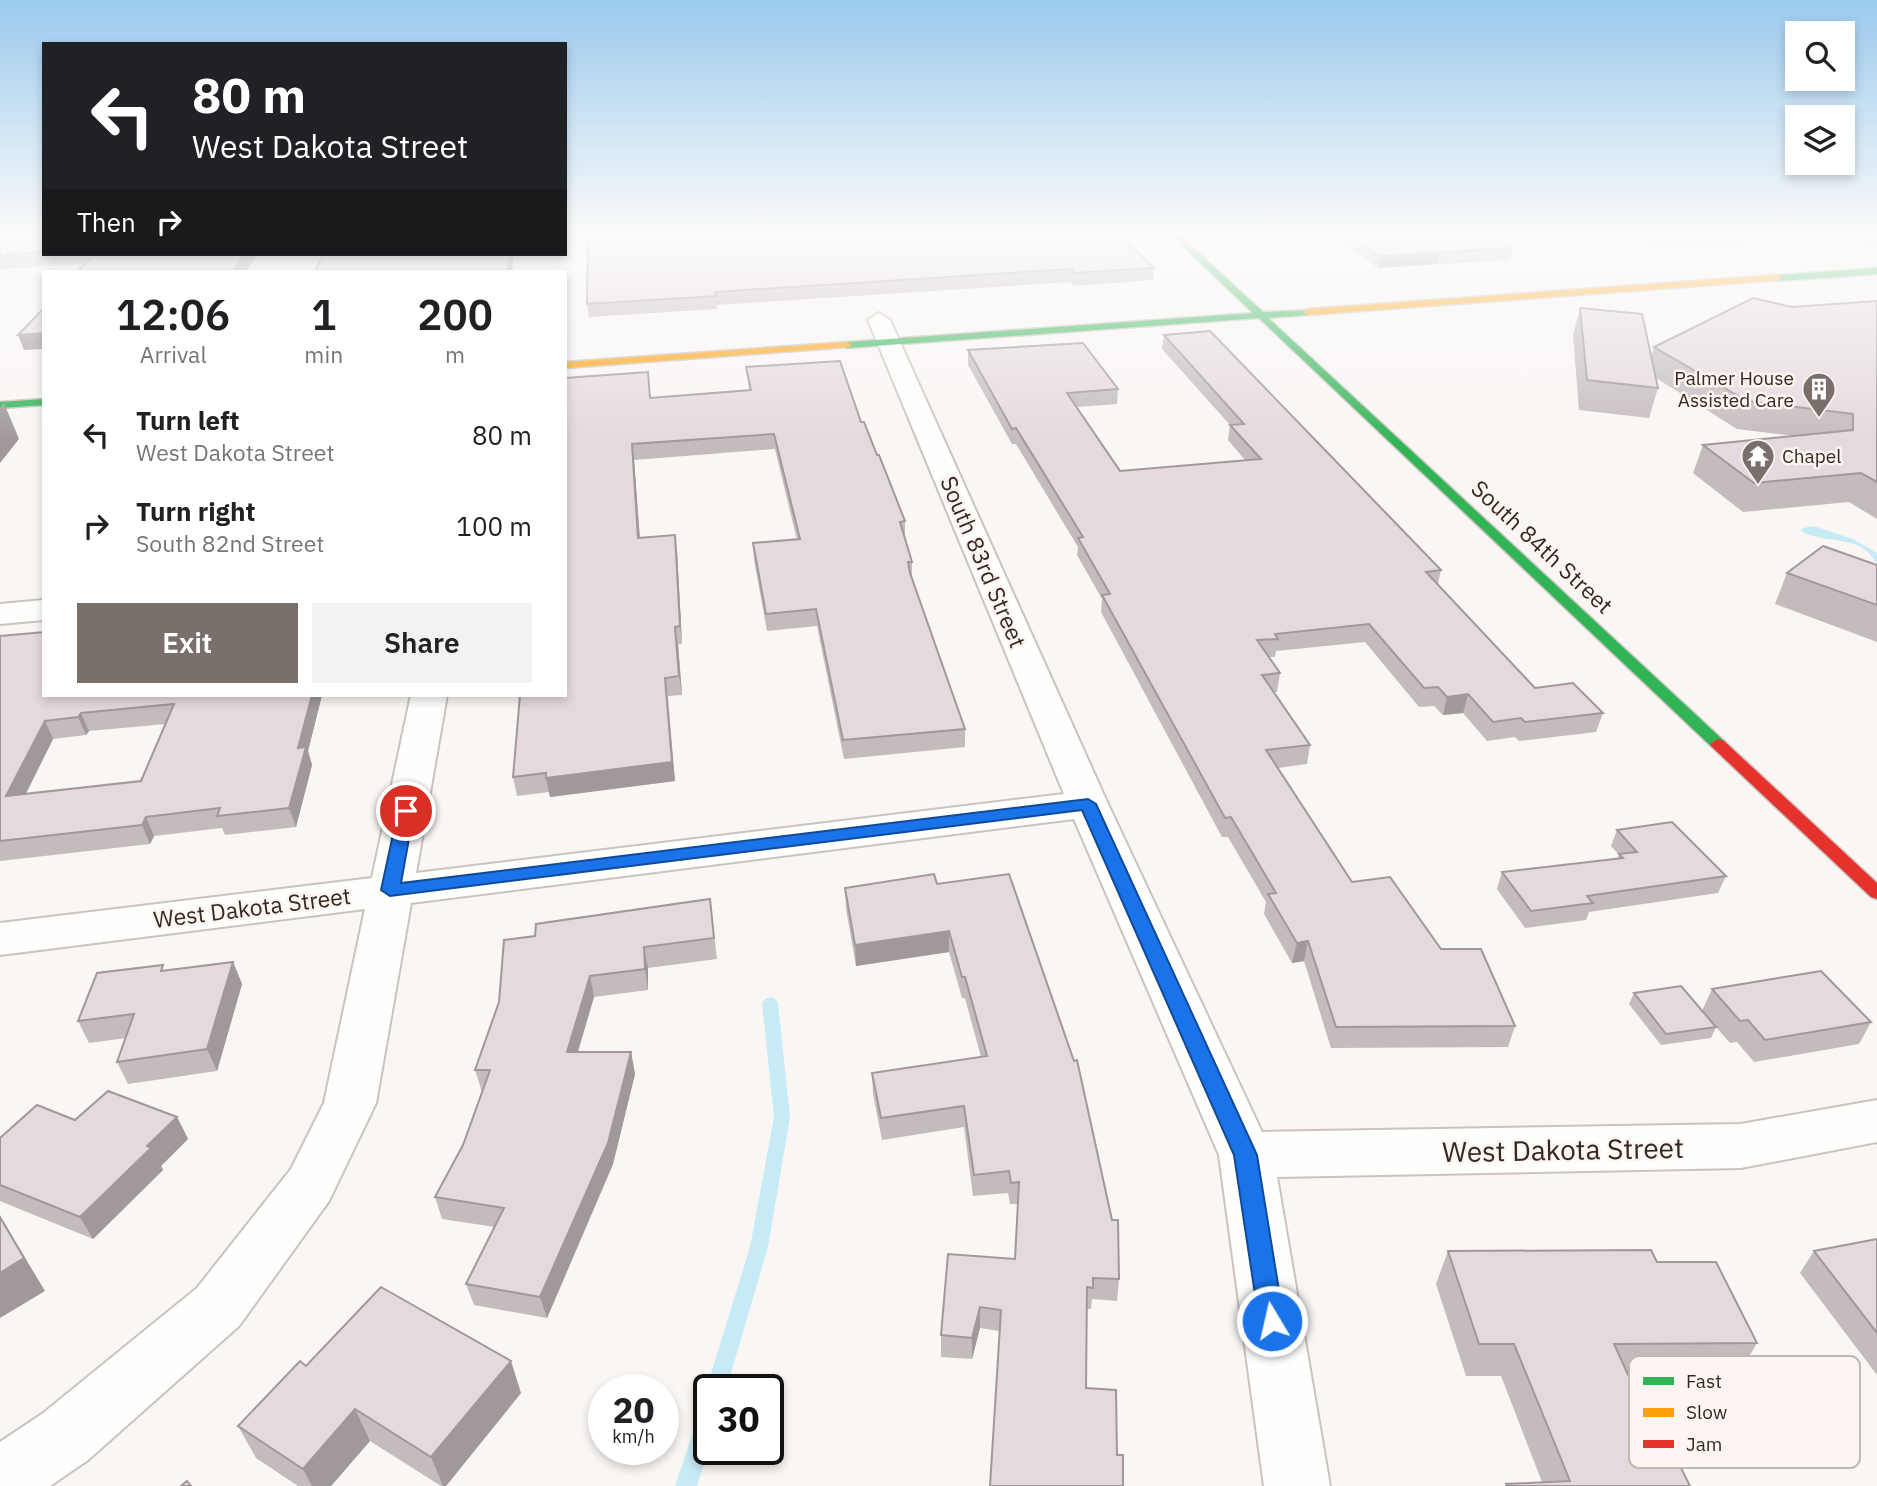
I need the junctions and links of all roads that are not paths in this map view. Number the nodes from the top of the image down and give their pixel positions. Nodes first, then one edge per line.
1 (1249, 304) edge
2 (1409, 304) edge
3 (1260, 315) junction
4 (882, 325) junction
5 (567, 365) edge
6 (42, 402) edge
7 (0, 405) edge
8 (42, 610) edge
9 (0, 614) edge
10 (429, 697) edge
11 (1088, 804) junction
12 (390, 890) junction
13 (1877, 893) edge
14 (0, 939) edge
15 (1877, 1121) edge
16 (1246, 1155) junction
17 (0, 1480) edge
18 (1297, 1486) edge

1 - 3 main road, South 84th Street
2 - 3 main road
3 - 4 main road
3 - 13 main road, South 84th Street
4 - 5 main road
4 - 11 street, South 83rd Street
6 - 7 main road
8 - 9 street
10 - 12 street
11 - 12 street, West Dakota Street
11 - 16 street, South 83rd Street
12 - 14 street, West Dakota Street
12 - 17 street
15 - 16 street, West Dakota Street
16 - 18 street, South 83rd Street

